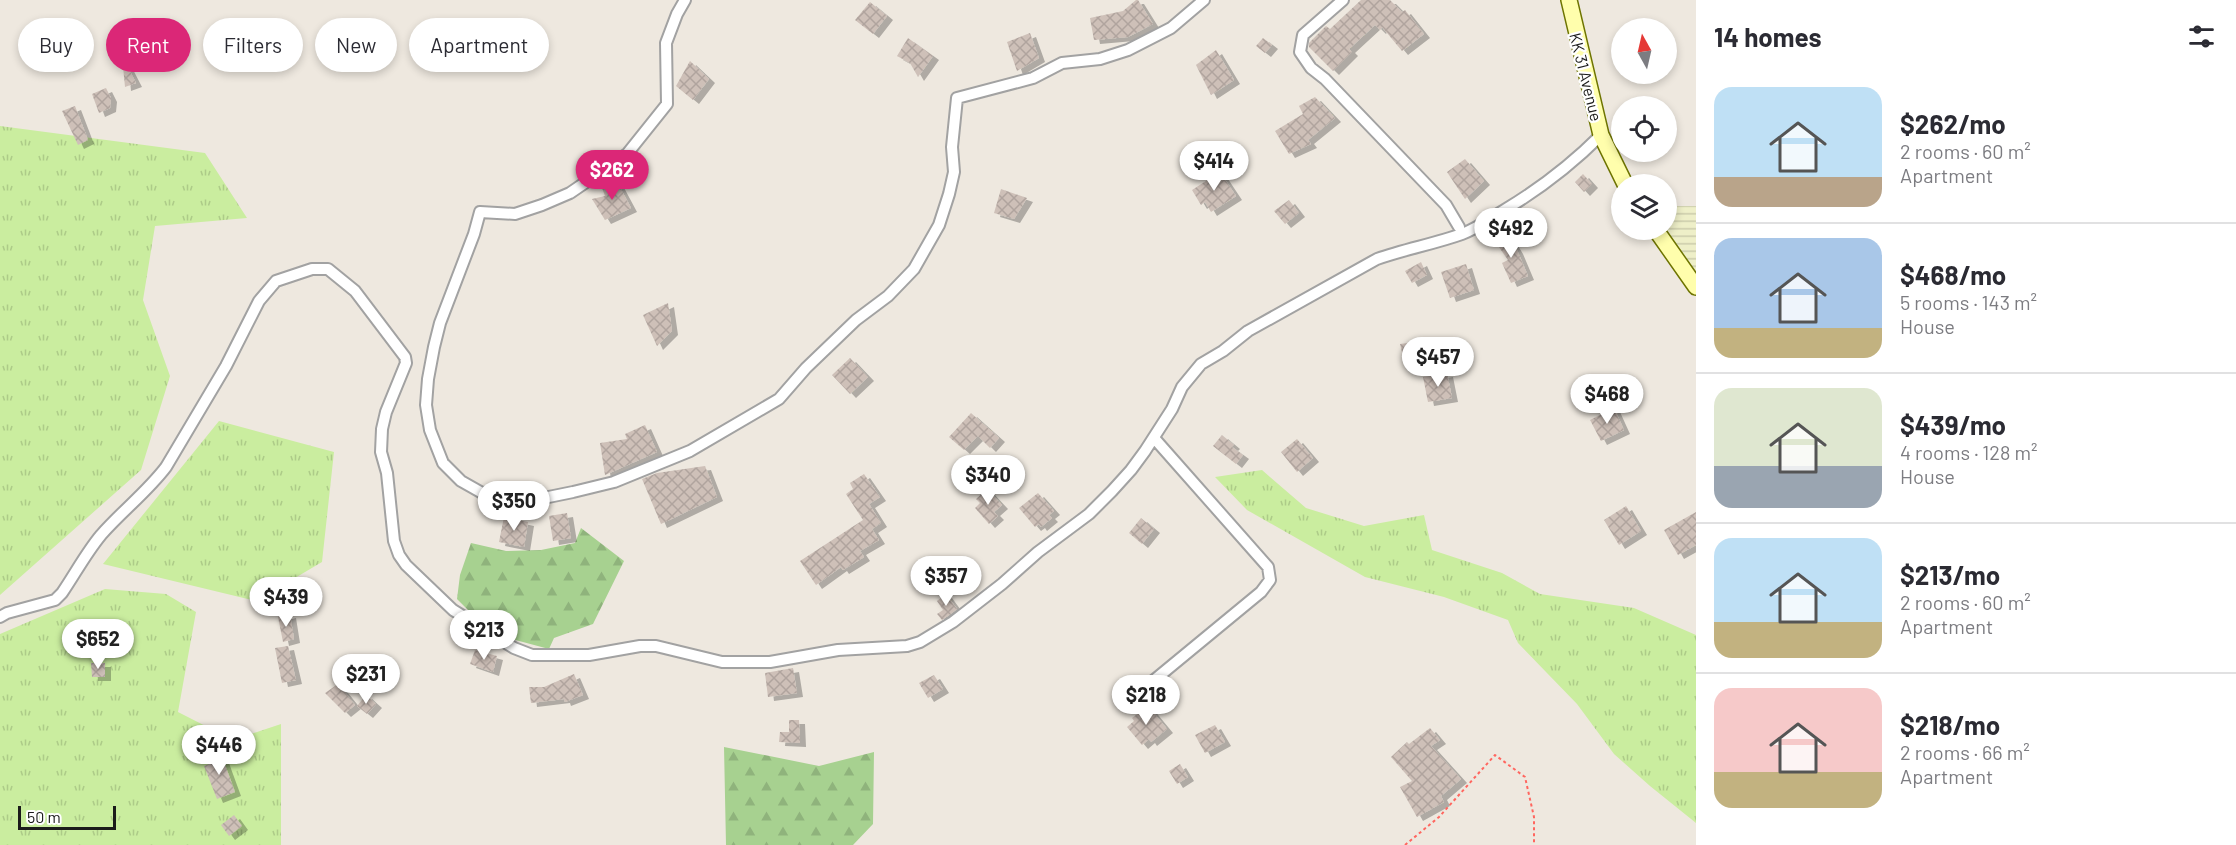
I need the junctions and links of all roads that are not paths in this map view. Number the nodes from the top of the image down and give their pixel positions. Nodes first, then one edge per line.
1 (685, 0) edge
2 (1204, 0) edge
3 (1343, 0) edge
4 (1569, 0) edge
5 (1600, 135) junction
6 (1620, 174) edge
7 (1459, 227) dead end
8 (1663, 240) edge
9 (1696, 287) edge
10 (1154, 438) junction
11 (0, 617) edge
12 (1147, 686) dead end

1 - 2 street
3 - 7 street
4 - 5 main road, KK 31 Avenue
5 - 6 main road, KK 31 Avenue
5 - 10 street
8 - 9 main road
10 - 11 street
10 - 12 street

